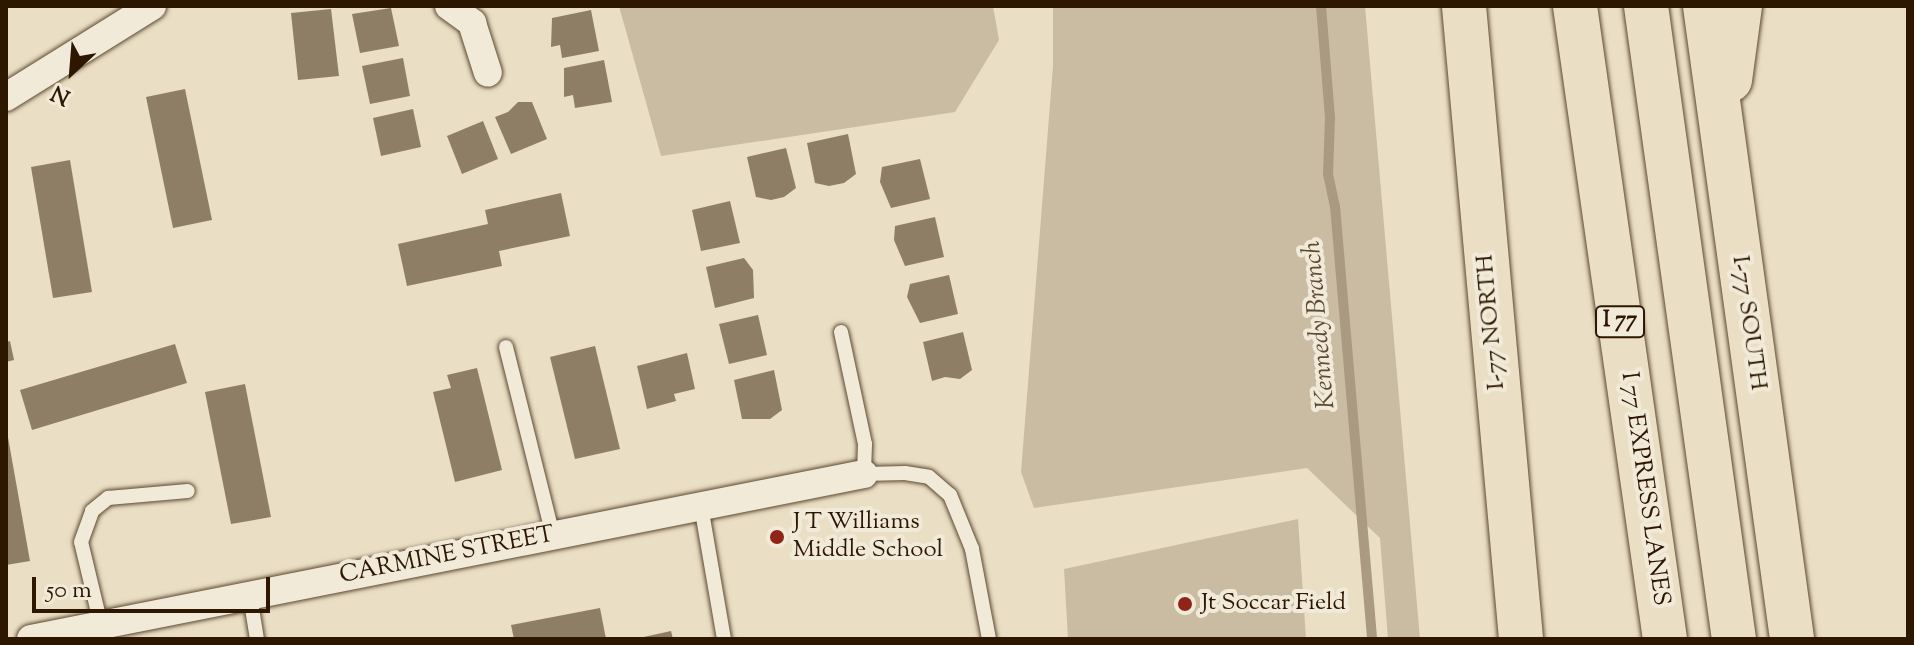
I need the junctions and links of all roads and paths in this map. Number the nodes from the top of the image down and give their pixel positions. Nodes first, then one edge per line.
1 (152, 6) edge
2 (449, 6) edge
3 (1464, 6) edge
4 (1575, 6) edge
5 (1646, 6) edge
6 (1705, 6) edge
7 (1740, 6) edge
8 (488, 73) dead end
9 (6, 97) edge
10 (1722, 134) junction
11 (841, 332) dead end
12 (506, 347) dead end
13 (864, 474) junction
14 (188, 491) dead end
15 (701, 506) junction
16 (553, 535) junction
17 (250, 596) junction
18 (113, 629) edge
19 (31, 639) edge
20 (257, 639) edge
21 (724, 639) edge
22 (989, 639) edge
23 (1521, 639) edge
24 (1665, 639) edge
25 (1734, 639) edge
26 (1792, 639) edge

1 - 9 street
2 - 8 street
3 - 23 highway, I-77 NORTH
4 - 24 highway, I 77 EXPRESS LANES / I 77
5 - 25 highway
6 - 10 highway, I-77 SOUTH
7 - 10 highway
10 - 26 highway, I-77 SOUTH
11 - 13 lane
12 - 16 lane
13 - 15 street, CARMINE STREET
13 - 22 lane
14 - 18 lane
15 - 16 street, CARMINE STREET
15 - 21 lane
16 - 17 street, CARMINE STREET
17 - 18 street, CARMINE STREET
17 - 20 lane
18 - 19 street, CARMINE STREET

